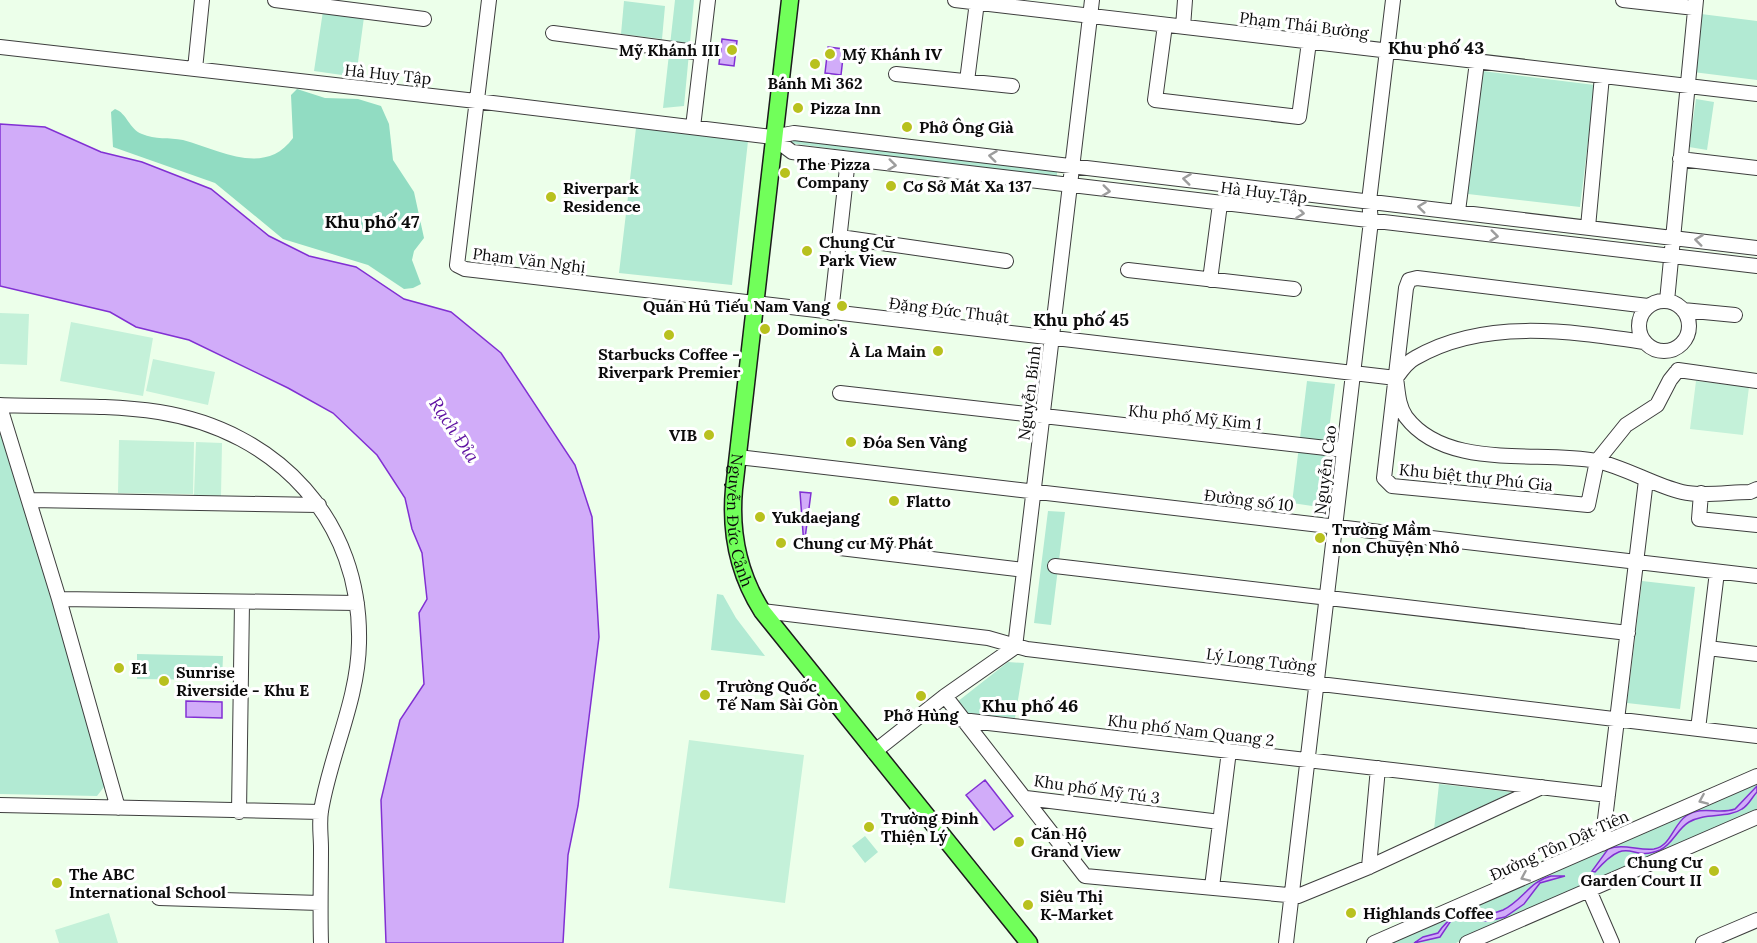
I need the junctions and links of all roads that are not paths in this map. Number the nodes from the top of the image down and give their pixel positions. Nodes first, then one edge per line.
1 (202, 0) edge
2 (275, 0) edge
3 (489, 0) edge
4 (708, 0) edge
5 (789, 0) edge
6 (955, 0) edge
7 (1092, 0) edge
8 (1185, 0) edge
9 (1393, 0) edge
10 (1623, 0) edge
11 (977, 2) junction
12 (347, 4) edge
13 (1695, 4) edge
14 (1090, 16) junction
15 (424, 19) dead end
16 (1165, 25) junction
17 (1183, 27) junction
18 (553, 33) dead end
19 (1309, 42) junction
20 (0, 47) edge
21 (1386, 51) junction
22 (703, 53) junction
23 (1477, 62) junction
24 (195, 69) junction
25 (896, 74) dead end
26 (1602, 76) junction
27 (967, 81) junction
28 (1012, 86) dead end
29 (1687, 86) junction
30 (1757, 94) edge
31 (476, 100) junction
32 (693, 127) junction
33 (772, 137) junction
34 (848, 159) junction
35 (1680, 159) junction
36 (1073, 165) junction
37 (1757, 168) edge
38 (1069, 186) junction
39 (1369, 201) junction
40 (1220, 204) junction
41 (1458, 211) junction
42 (1371, 221) junction
43 (1588, 227) junction
44 (840, 237) junction
45 (1673, 237) junction
46 (1757, 248) edge
47 (1672, 256) junction
48 (1005, 261) dead end
49 (1757, 267) edge
50 (1128, 270) dead end
51 (1210, 280) junction
52 (1294, 289) dead end
53 (1667, 301) junction
54 (756, 305) junction
55 (1648, 306) junction
56 (1683, 310) junction
57 (831, 313) junction
58 (1735, 315) dead end
59 (1052, 339) junction
60 (1644, 342) junction
61 (1672, 350) junction
62 (1678, 370) junction
63 (1353, 374) junction
64 (1396, 378) junction
65 (1757, 381) edge
66 (840, 393) dead end
67 (0, 406) edge
68 (1043, 416) junction
69 (1344, 450) junction
70 (738, 457) junction
71 (1597, 461) junction
72 (1646, 480) junction
73 (1757, 489) edge
74 (1034, 492) junction
75 (1701, 493) junction
76 (30, 500) junction
77 (319, 505) junction
78 (1757, 525) edge
79 (1335, 527) junction
80 (840, 548) dead end
81 (1636, 562) junction
82 (1055, 566) dead end
83 (1024, 570) junction
84 (1717, 572) junction
85 (1757, 576) edge
86 (1327, 596) junction
87 (59, 599) junction
88 (242, 602) junction
89 (357, 603) junction
90 (762, 610) junction
91 (1628, 633) junction
92 (1015, 647) junction
93 (1708, 648) junction
94 (1757, 654) edge
95 (1317, 683) junction
96 (945, 696) junction
97 (1617, 719) junction
98 (962, 720) junction
99 (1698, 729) junction
100 (1757, 736) edge
101 (1229, 751) junction
102 (874, 752) junction
103 (1308, 760) junction
104 (1378, 768) junction
105 (1757, 776) edge
106 (1542, 787) junction
107 (1608, 795) junction
108 (1026, 798) junction
109 (0, 805) edge
110 (118, 808) junction
111 (239, 812) junction
112 (321, 812) junction
113 (1757, 817) edge
114 (1220, 822) junction
115 (1602, 844) junction
116 (1369, 867) junction
117 (1212, 887) junction
118 (1589, 890) junction
119 (1292, 896) junction
120 (159, 898) dead end
121 (320, 903) junction
122 (1757, 920) edge
123 (321, 943) edge
124 (1029, 943) edge
125 (1286, 943) edge
126 (1374, 943) edge
127 (1467, 943) edge
128 (1612, 943) edge
129 (1703, 943) edge

1 - 24 street
2 - 12 street
3 - 31 street, Phạm Văn Nghị
4 - 22 street
5 - 33 main road, Nguyễn Đức Cảnh
6 - 11 street, Phạm Thái Bường
7 - 14 street, Nguyễn Bính
8 - 17 street
9 - 21 street, Nguyễn Cao
10 - 13 street
11 - 14 street, Phạm Thái Bường
11 - 27 street
12 - 15 street
13 - 29 street
14 - 16 street, Phạm Thái Bường
14 - 36 street, Nguyễn Bính
16 - 17 street, Phạm Thái Bường
16 - 19 street
17 - 19 street, Phạm Thái Bường
18 - 22 street
19 - 21 street, Phạm Thái Bường
20 - 24 street, Hà Huy Tập
21 - 23 street, Phạm Thái Bường
21 - 39 street, Nguyễn Cao
22 - 32 street
23 - 26 street, Phạm Thái Bường
23 - 41 street
24 - 31 street, Hà Huy Tập
25 - 27 street
26 - 29 street, Phạm Thái Bường
26 - 43 street
27 - 28 street
29 - 30 street, Phạm Thái Bường
29 - 35 street
31 - 32 street, Hà Huy Tập
31 - 54 street, Phạm Văn Nghị
32 - 33 street, Hà Huy Tập
33 - 34 street, Hà Huy Tập
36 -> 33 street, Hà Huy Tập
33 - 54 main road, Nguyễn Đức Cảnh
34 -> 38 street, Hà Huy Tập
34 - 44 street
35 - 37 street
35 - 45 street
36 - 38 street, Nguyễn Bính
39 -> 36 street, Hà Huy Tập
38 -> 40 street, Hà Huy Tập
38 - 59 street, Nguyễn Bính
41 -> 39 street, Hà Huy Tập
39 - 42 street, Nguyễn Cao
40 -> 42 street, Hà Huy Tập
40 - 51 street
41 - 43 street, Hà Huy Tập
42 -> 47 street, Hà Huy Tập
42 - 63 street, Nguyễn Cao
43 - 45 street, Hà Huy Tập
44 - 48 street
44 - 57 street
46 -> 45 street, Hà Huy Tập
45 - 47 street
47 - 49 street, Hà Huy Tập
47 - 53 street
50 - 51 street
51 - 52 street
53 - 55 street
53 - 56 street
54 - 57 street, Đặng Đức Thuật
54 - 70 main road, Nguyễn Đức Cảnh
55 - 60 street
55 - 64 street, Khu biệt thự Phú Gia
56 - 58 street
56 - 61 street
57 - 59 street, Đặng Đức Thuật
59 - 63 street, Đặng Đức Thuật
59 - 68 street, Nguyễn Bính
60 - 61 street
60 - 64 street
61 - 62 street
62 - 65 street
62 - 71 street, Khu biệt thự Phú Gia
63 - 64 street
63 - 69 street, Nguyễn Cao
64 - 71 street, Khu biệt thự Phú Gia
64 - 71 street, Khu biệt thự Phú Gia
66 - 68 street, Khu phố Mỹ Kim 1
67 - 76 street
67 - 77 street
68 - 69 street, Khu phố Mỹ Kim 1
68 - 74 street, Nguyễn Bính
69 - 79 street, Nguyễn Cao
70 - 74 street, Đường số 10
70 - 90 main road, Nguyễn Đức Cảnh
71 - 72 street, Khu biệt thự Phú Gia
72 - 75 street, Khu biệt thự Phú Gia
72 - 81 street
73 - 75 street, Khu biệt thự Phú Gia
74 - 79 street, Đường số 10
74 - 83 street, Nguyễn Bính
75 - 78 street
76 - 77 street
76 - 87 street
77 - 89 street
79 - 81 street, Đường số 10
79 - 86 street, Nguyễn Cao
80 - 83 street
81 - 84 street, Đường số 10
81 - 91 street
82 - 86 street
83 - 92 street, Nguyễn Bính
84 - 85 street, Đường số 10
84 - 93 street
86 - 91 street
86 - 95 street, Nguyễn Cao
87 - 88 street
87 - 110 street
88 - 89 street
88 - 111 street
89 - 112 street
90 - 92 street, Lý Long Tường
90 - 102 main road, Nguyễn Đức Cảnh
91 - 97 street
92 - 95 street, Lý Long Tường
92 - 96 street
93 - 94 street
93 - 99 street
95 - 97 street, Lý Long Tường
95 - 103 street, Nguyễn Cao
96 - 98 street, Khu phố Mỹ Tú 3
96 - 102 street
97 - 99 street, Lý Long Tường
97 - 107 street
98 - 101 street, Khu phố Nam Quang 2
98 - 108 street, Khu phố Mỹ Tú 3
99 - 100 street, Lý Long Tường
101 - 103 street, Khu phố Nam Quang 2
101 - 114 street
102 - 124 main road, Nguyễn Đức Cảnh
103 - 104 street, Khu phố Nam Quang 2
103 - 119 street, Nguyễn Cao
104 - 106 street, Khu phố Nam Quang 2
104 - 116 street
105 -> 115 street, Đường Tôn Dật Tiên
106 - 107 street, Khu phố Nam Quang 2
106 - 116 street
107 - 115 street
108 - 114 street, Khu phố Mỹ Tú 3
108 - 117 street
109 - 110 street
110 - 111 street
111 - 112 street
112 - 121 street
113 - 118 street
114 - 117 street
115 -> 126 street, Đường Tôn Dật Tiên
116 - 119 street
117 - 119 street
118 - 127 street
118 - 128 street
119 - 125 street, Nguyễn Cao
120 - 121 street
121 - 123 street
122 - 129 street

